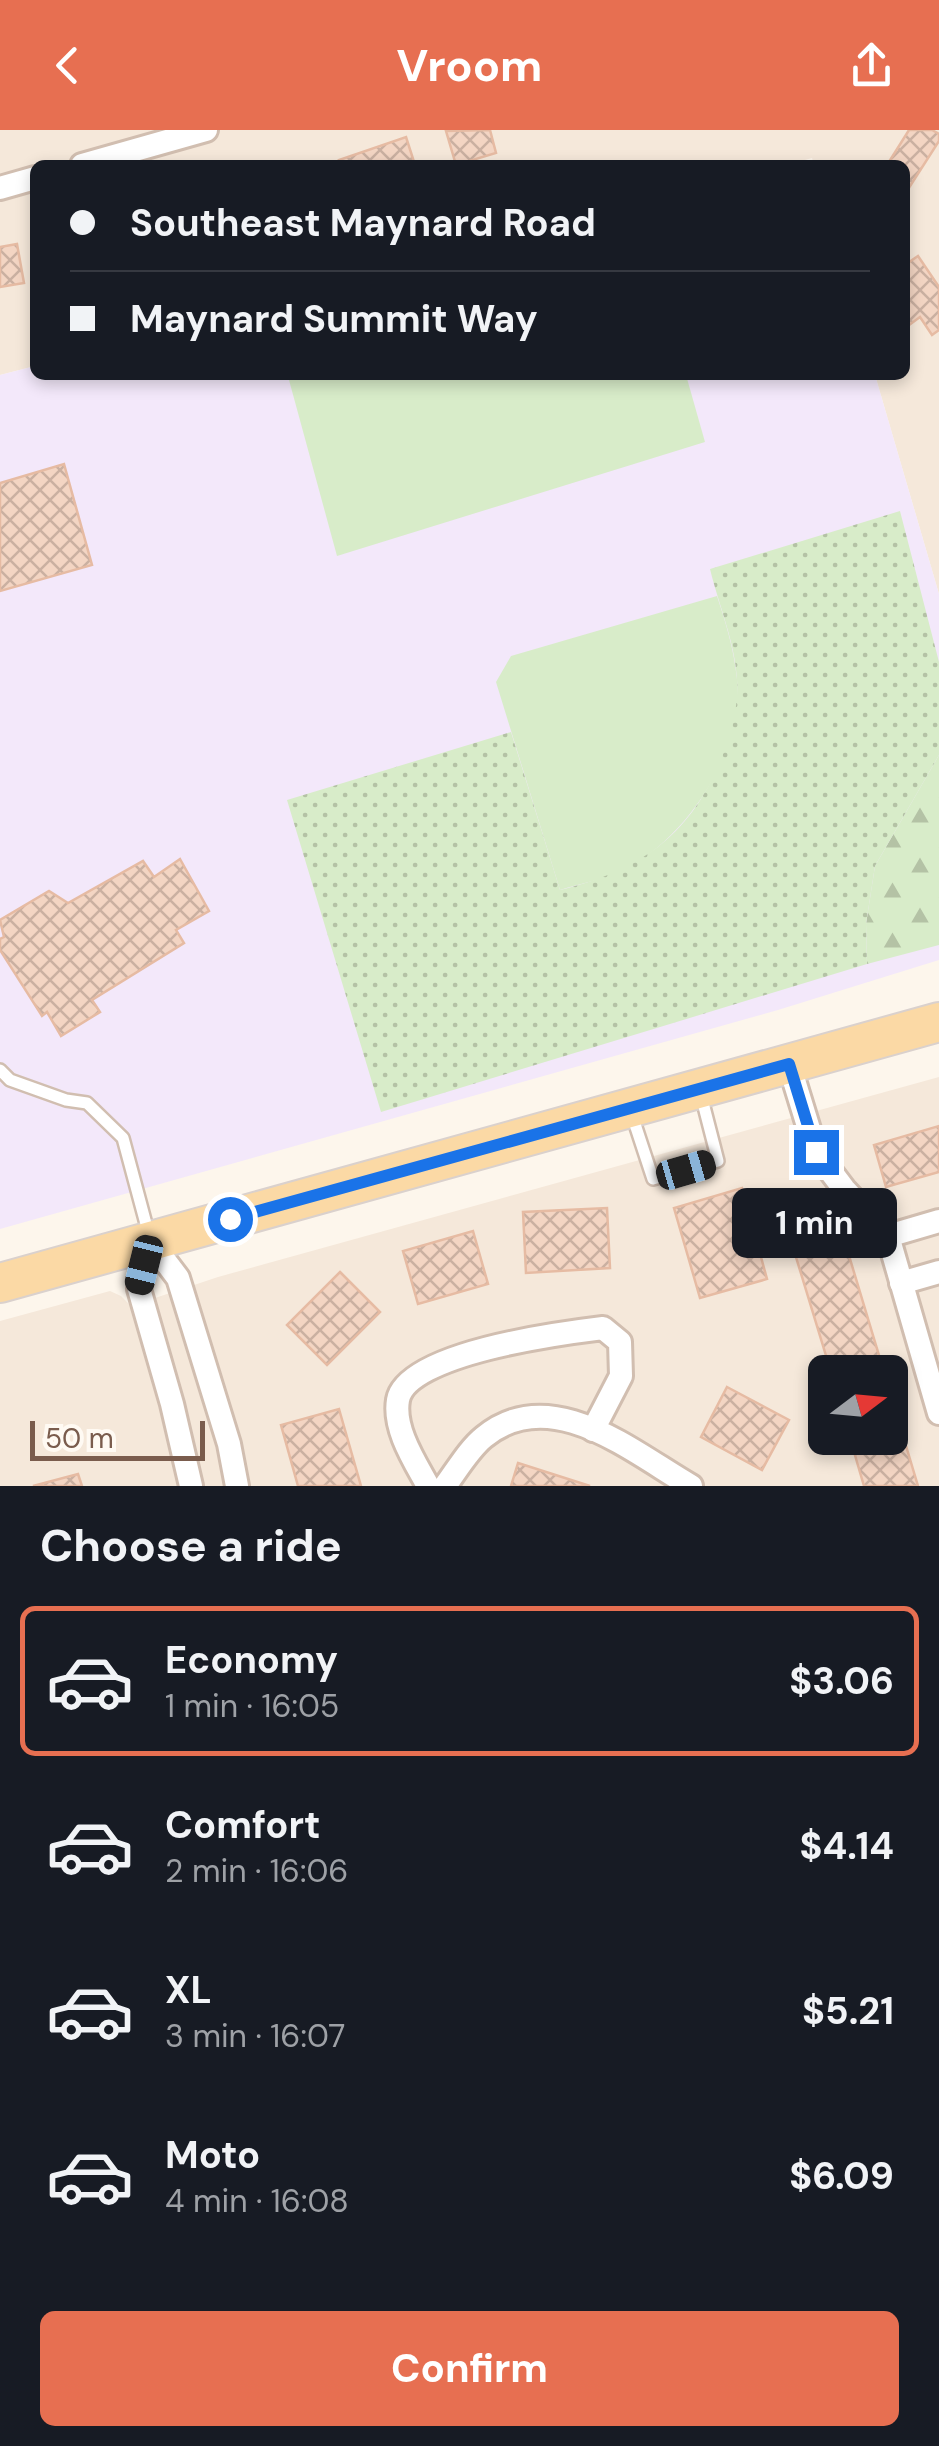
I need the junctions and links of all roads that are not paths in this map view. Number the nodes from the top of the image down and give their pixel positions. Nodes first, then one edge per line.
1 (206, 130) edge
2 (100, 160) edge
3 (30, 179) edge
4 (0, 188) edge
5 (939, 1022) edge
6 (789, 1064) junction
7 (0, 1070) edge
8 (699, 1089) junction
9 (630, 1108) junction
10 (939, 1222) edge
11 (888, 1236) junction
12 (150, 1241) junction
13 (939, 1272) edge
14 (902, 1282) junction
15 (0, 1283) edge
16 (939, 1414) edge
17 (593, 1430) junction
18 (191, 1486) edge
19 (237, 1486) edge
20 (428, 1486) edge
21 (445, 1486) edge
22 (691, 1486) edge

1 - 2 street
3 - 4 street
5 - 6 main road
6 - 8 main road
6 - 11 street
7 - 12 lane
8 - 9 main road
8 - 9 lane
9 - 12 main road
10 - 11 street
11 - 14 street
12 - 15 main road
12 - 18 street
12 - 19 street
13 - 14 street
14 - 16 street
17 - 20 street
17 - 21 street
17 - 22 street

